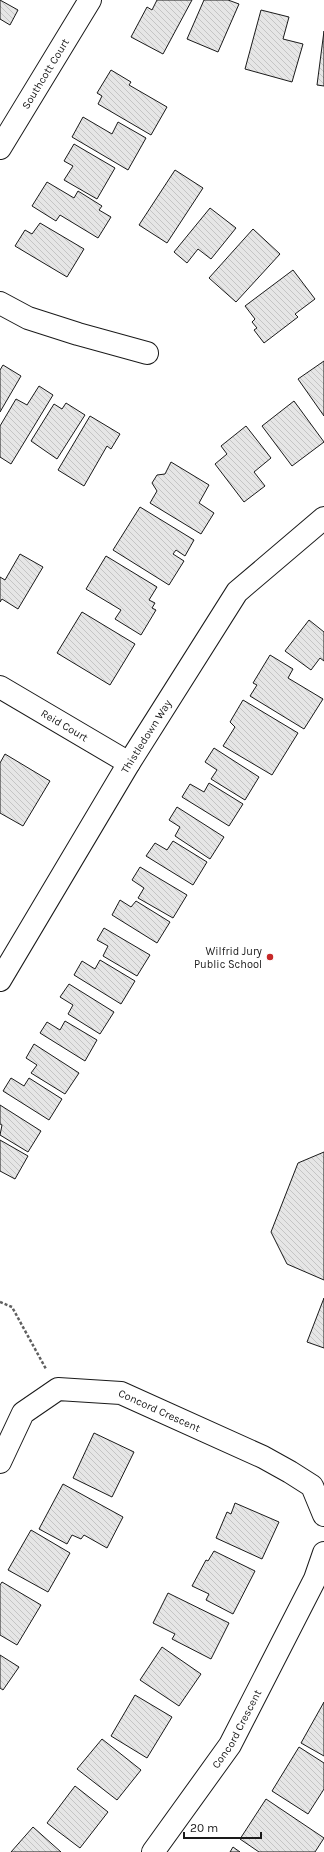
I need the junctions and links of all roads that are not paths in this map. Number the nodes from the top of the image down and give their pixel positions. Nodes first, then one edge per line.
1 (90, 0) edge
2 (0, 148) edge
3 (0, 303) edge
4 (147, 353) dead end
5 (324, 518) edge
6 (0, 687) edge
7 (129, 763) junction
8 (0, 980) edge
9 (0, 1462) edge
10 (324, 1515) edge
11 (324, 1553) edge
12 (153, 1852) edge

1 - 2 street, Southcott Court
3 - 4 street
5 - 7 street, Thistledown Way
6 - 7 street, Reid Court
7 - 8 street, Thistledown Way
9 - 10 street, Concord Crescent
11 - 12 street, Concord Crescent

